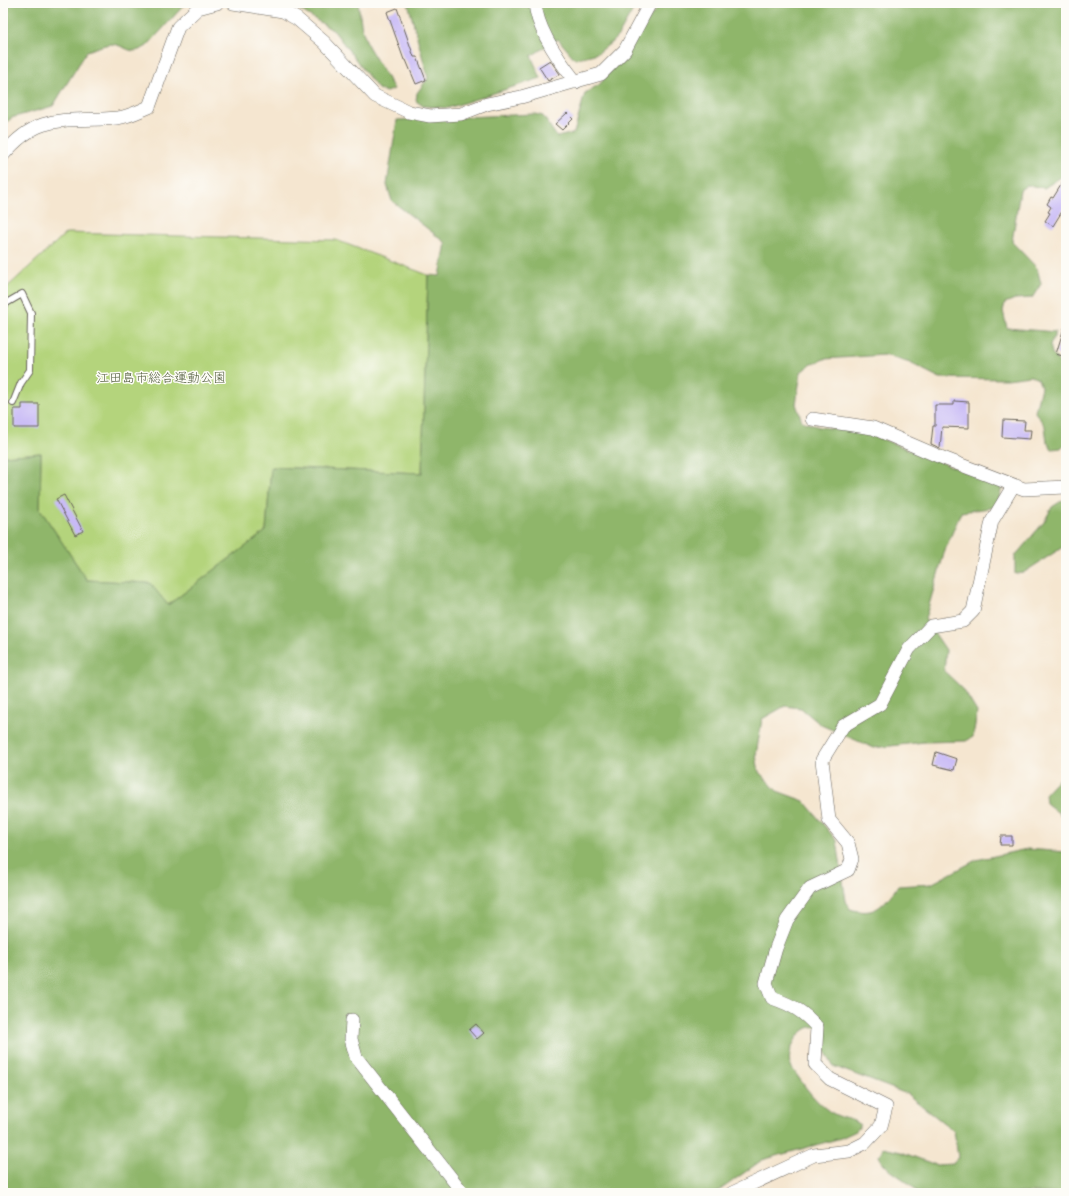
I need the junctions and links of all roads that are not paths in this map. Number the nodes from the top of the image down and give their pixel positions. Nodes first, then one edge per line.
1 (217, 3) edge
2 (233, 3) edge
3 (535, 3) edge
4 (650, 3) edge
5 (576, 82) junction
6 (3, 155) edge
7 (3, 305) edge
8 (13, 403) dead end
9 (812, 419) dead end
10 (1013, 486) junction
11 (1066, 487) edge
12 (352, 1020) dead end
13 (463, 1193) edge
14 (732, 1193) edge

1 - 6 street
2 - 5 street
3 - 5 street
4 - 5 street
7 - 8 lane
9 - 10 street
10 - 11 street
10 - 14 street
12 - 13 street

